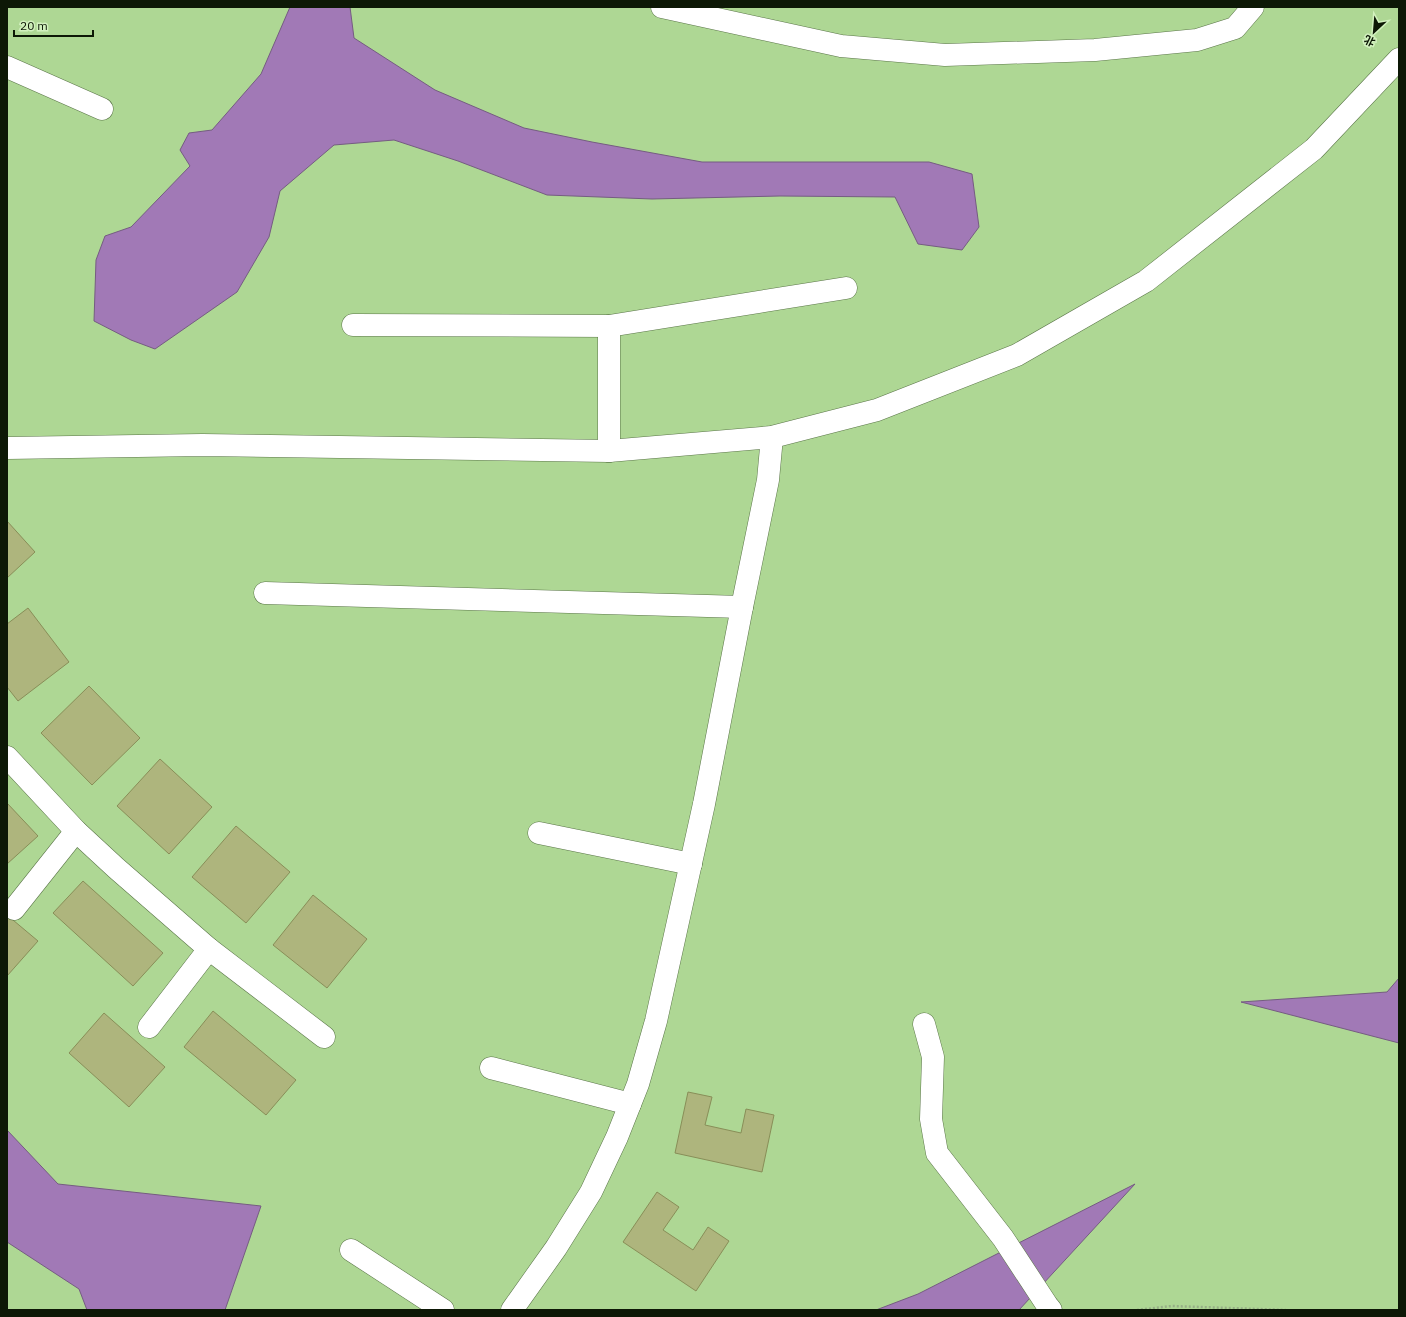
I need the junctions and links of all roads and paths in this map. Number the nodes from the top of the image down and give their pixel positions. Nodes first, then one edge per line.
1 (662, 7) edge
2 (1253, 7) edge
3 (1399, 59) edge
4 (7, 67) edge
5 (102, 109) dead end
6 (846, 288) dead end
7 (353, 325) dead end
8 (609, 326) junction
9 (772, 437) junction
10 (7, 448) edge
11 (609, 451) junction
12 (265, 593) dead end
13 (742, 607) junction
14 (7, 758) edge
15 (76, 831) junction
16 (539, 833) dead end
17 (691, 864) junction
18 (14, 910) dead end
19 (210, 949) junction
20 (924, 1024) dead end
21 (149, 1027) dead end
22 (324, 1037) dead end
23 (491, 1068) dead end
24 (630, 1104) junction
25 (350, 1250) dead end
26 (443, 1310) edge
27 (512, 1310) edge
28 (1051, 1310) edge
29 (1137, 1310) edge
30 (1286, 1310) edge

1 - 2 street
3 - 9 street
4 - 5 street
6 - 8 street
7 - 8 street
8 - 11 street
9 - 11 street
9 - 13 street
10 - 11 street
12 - 13 street
13 - 17 street
14 - 15 street
15 - 18 street
15 - 19 street
16 - 17 street
17 - 24 street
19 - 21 street
19 - 22 street
20 - 28 street
23 - 24 street
24 - 27 street
25 - 26 street
29 - 30 path

